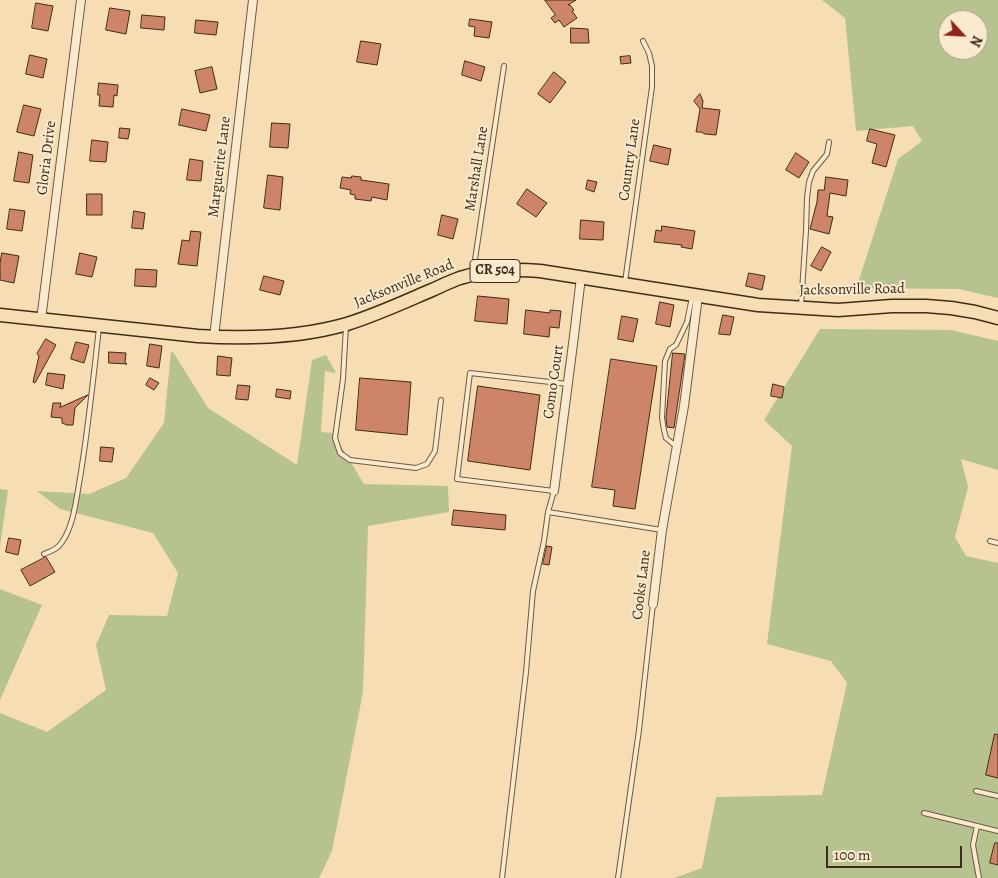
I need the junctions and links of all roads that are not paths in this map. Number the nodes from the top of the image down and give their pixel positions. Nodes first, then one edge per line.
1 (81, 0) edge
2 (253, 0) edge
3 (642, 42) dead end
4 (504, 66) dead end
5 (829, 142) dead end
6 (473, 275) junction
7 (581, 277) junction
8 (625, 284) junction
9 (695, 295) junction
10 (801, 308) junction
11 (0, 316) edge
12 (998, 318) edge
13 (41, 320) junction
14 (346, 324) junction
15 (100, 326) junction
16 (214, 337) junction
17 (568, 384) junction
18 (441, 400) dead end
19 (678, 447) junction
20 (554, 491) junction
21 (548, 512) junction
22 (662, 530) junction
23 (990, 541) dead end
24 (998, 543) edge
25 (44, 554) dead end
26 (654, 604) joint
27 (976, 792) dead end
28 (998, 796) edge
29 (924, 813) dead end
30 (977, 826) junction
31 (998, 831) edge
32 (502, 878) edge
33 (618, 878) edge
34 (979, 878) edge

1 - 13 street, Gloria Drive
2 - 16 street, Marguerite Lane
3 - 8 lane, Country Lane
4 - 6 lane, Marshall Lane
5 - 10 lane
6 - 7 main road, Jacksonville Road / CR 504
6 - 14 main road, Jacksonville Road / CR 504
7 - 8 main road, Jacksonville Road / CR 504
7 - 17 street, Como Court
8 - 9 main road, Jacksonville Road / CR 504
9 - 10 main road, Jacksonville Road / CR 504
9 - 19 street, Cooks Lane
9 - 19 lane
10 - 12 main road, Jacksonville Road / CR 504
11 - 13 main road, Jacksonville Road / CR 504
13 - 15 main road, Jacksonville Road / CR 504
14 - 16 main road, Jacksonville Road / CR 504
14 - 18 lane
15 - 16 main road, Jacksonville Road / CR 504
15 - 25 lane
17 - 20 street, Como Court
17 - 20 lane
19 - 22 street, Cooks Lane
20 - 21 lane
21 - 22 lane
21 - 32 lane
22 - 26 street, Cooks Lane
23 - 24 lane
26 - 33 lane, Cooks Lane
27 - 28 lane
29 - 30 lane
30 - 31 lane
30 - 34 lane

